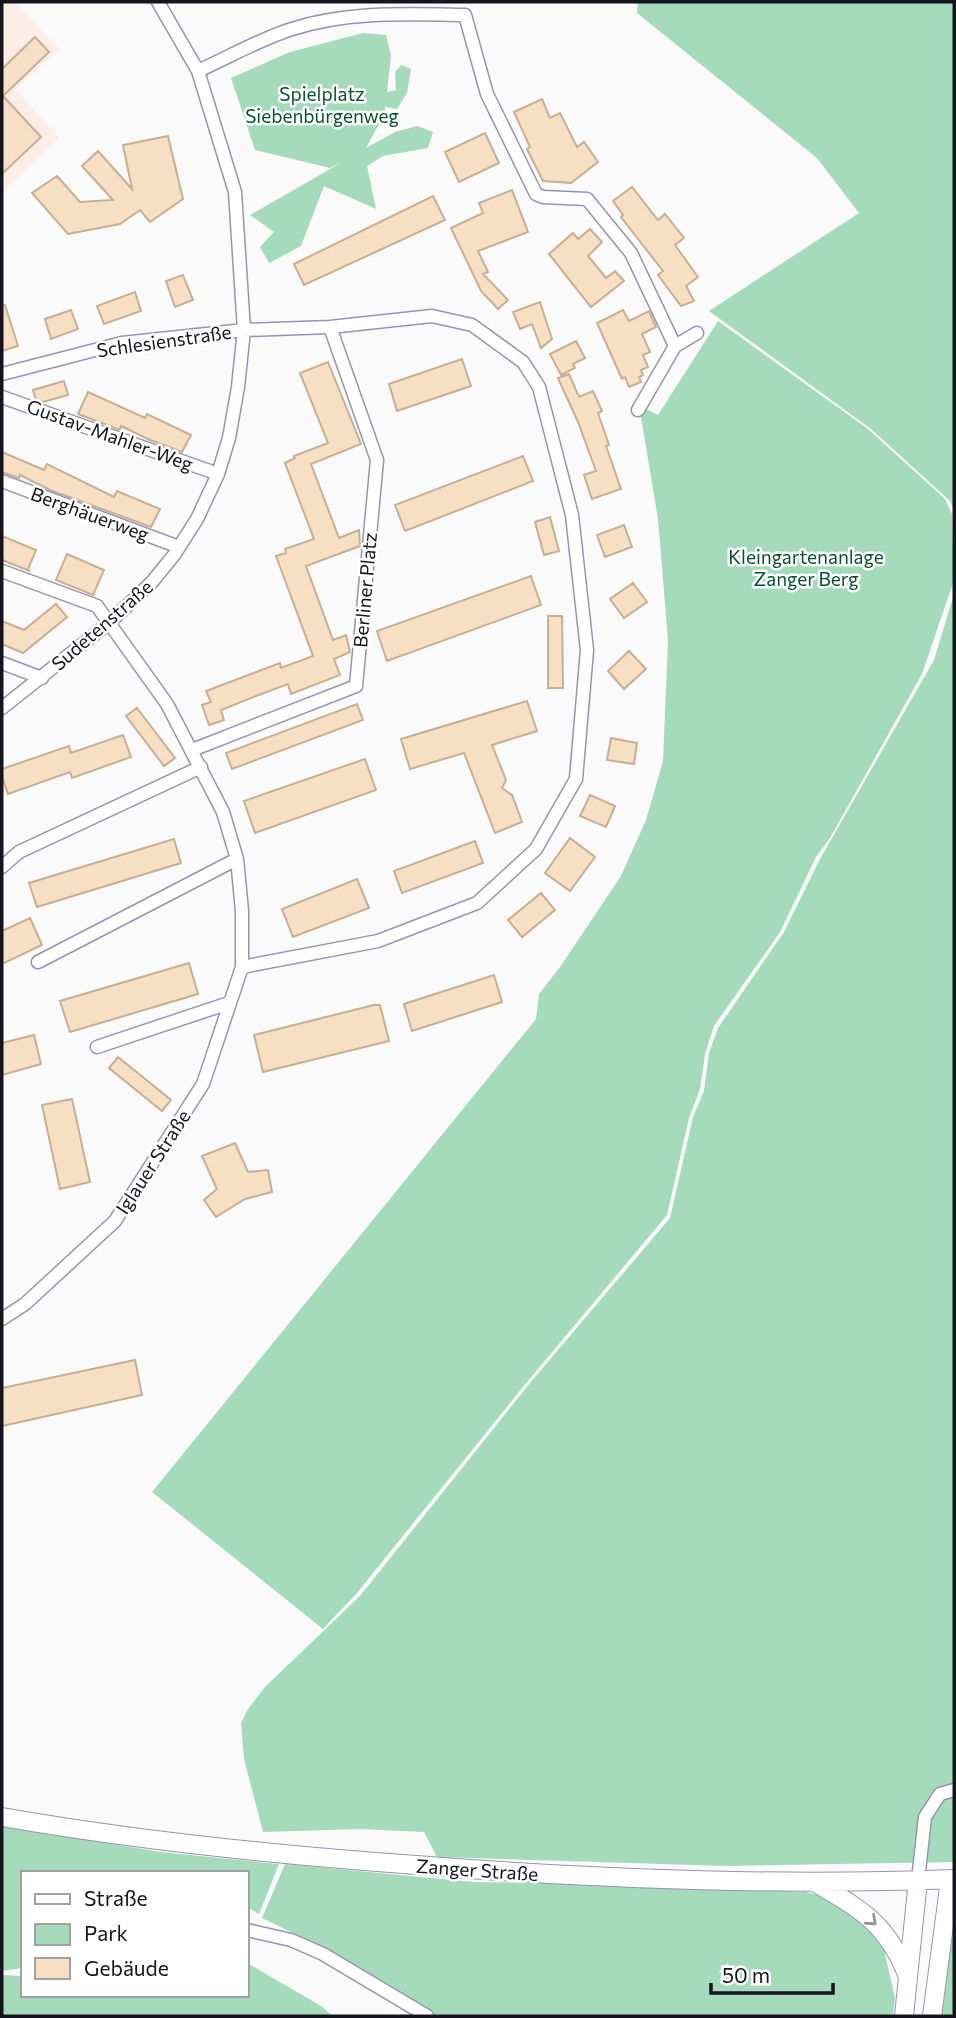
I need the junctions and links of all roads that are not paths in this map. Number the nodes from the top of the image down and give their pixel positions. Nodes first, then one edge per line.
1 (158, 2) edge
2 (198, 71) junction
3 (330, 327) junction
4 (244, 330) junction
5 (697, 332) dead end
6 (675, 346) junction
7 (2, 373) edge
8 (2, 397) edge
9 (638, 410) dead end
10 (218, 474) junction
11 (2, 481) edge
12 (179, 547) junction
13 (2, 570) edge
14 (109, 623) junction
15 (2, 663) edge
16 (42, 678) junction
17 (2, 708) edge
18 (192, 750) junction
19 (201, 766) junction
20 (237, 859) junction
21 (2, 867) edge
22 (38, 962) dead end
23 (242, 967) junction
24 (229, 1003) junction
25 (97, 1047) dead end
26 (2, 1319) edge
27 (954, 1790) edge
28 (2, 1816) edge
29 (918, 1880) junction
30 (952, 1880) edge
31 (816, 1882) junction
32 (248, 1930) edge
33 (909, 1977) junction
34 (427, 2016) edge
35 (904, 2016) edge
36 (932, 2016) edge

1 - 2 street, Sudetenstraße
2 - 4 street, Sudetenstraße
2 - 6 street
3 - 4 street, Schlesienstraße
3 - 18 street, Berliner Platz
3 - 23 street, Schlesienstraße
4 - 7 street, Schlesienstraße
4 - 10 street, Sudetenstraße
5 - 6 street
6 - 9 street
8 - 10 street, Gustav-Mahler-Weg
10 - 12 street, Sudetenstraße
11 - 12 street, Berghäuerweg
12 - 14 street, Sudetenstraße
13 - 14 street, Iglauer Straße
14 - 16 street, Sudetenstraße
14 - 18 street, Iglauer Straße
15 - 16 street
16 - 17 street, Sudetenstraße
18 - 19 street, Iglauer Straße
19 - 20 street, Iglauer Straße
19 - 21 street
20 - 22 street
20 - 23 street, Iglauer Straße
23 - 24 street, Iglauer Straße
24 - 25 street
24 - 26 street, Iglauer Straße
27 - 29 street
28 - 31 street, Zanger Straße
29 - 30 street, Zanger Straße
29 - 31 street, Zanger Straße
29 - 33 street
30 - 36 street
31 -> 33 street
32 - 34 street
33 - 35 street

